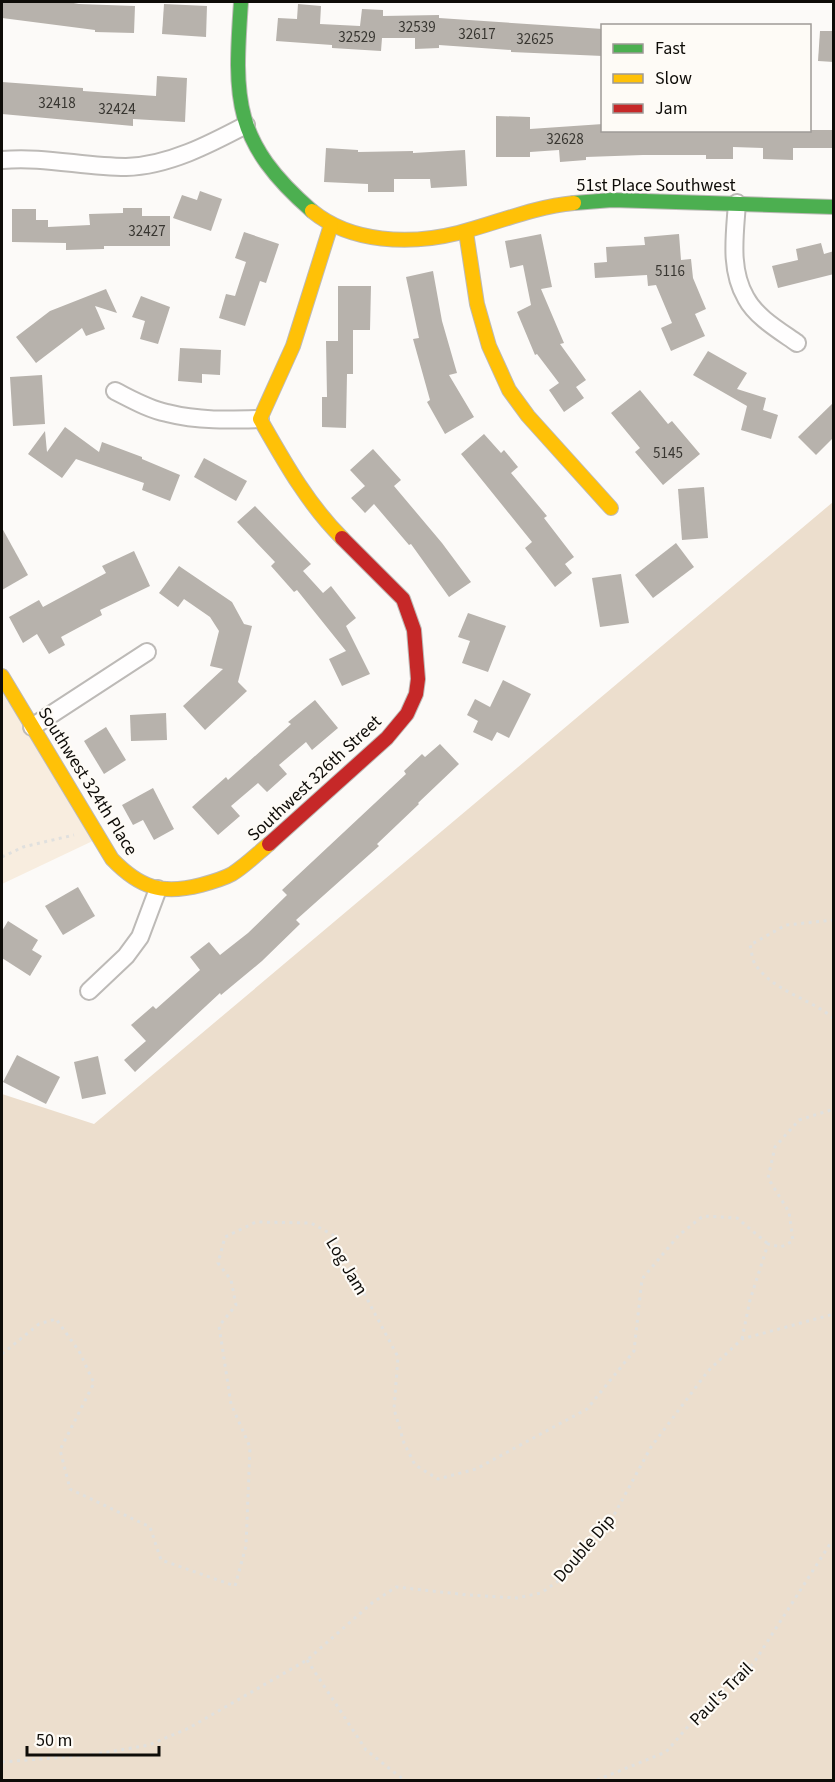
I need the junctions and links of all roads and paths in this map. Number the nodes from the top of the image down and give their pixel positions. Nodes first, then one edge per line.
1 (241, 2) edge
2 (246, 125) junction
3 (2, 160) edge
4 (737, 203) junction
5 (834, 207) edge
6 (331, 225) junction
7 (466, 232) junction
8 (797, 344) dead end
9 (115, 391) dead end
10 (261, 419) junction
11 (611, 508) dead end
12 (147, 652) dead end
13 (2, 676) edge
14 (32, 727) junction
15 (95, 832) junction
16 (2, 857) edge
17 (158, 889) junction
18 (834, 920) edge
19 (89, 991) dead end
20 (834, 1019) edge
21 (834, 1109) edge
22 (768, 1244) junction
23 (834, 1314) edge
24 (742, 1339) junction
25 (2, 1354) edge
26 (834, 1544) edge
27 (307, 1660) junction
28 (2, 1762) edge
29 (404, 1780) edge
30 (597, 1780) edge

1 - 2 street, 51st Place Southwest
2 - 3 street
2 - 6 street, 51st Place Southwest
4 - 5 street, 51st Place Southwest
4 - 7 street, 51st Place Southwest
4 - 8 street
6 - 7 street, 51st Place Southwest
6 - 10 street
7 - 11 street
9 - 10 street
10 - 17 street, Southwest 326th Street
12 - 14 street
13 - 14 street, Southwest 324th Place
14 - 15 street, Southwest 324th Place
15 - 16 path
15 - 17 street, Southwest 324th Place
17 - 19 street
18 - 20 path
21 - 22 path
22 - 24 path
22 - 25 path, Log Jam
23 - 24 path, Double Dip
24 - 27 path, Double Dip
26 - 30 path, Paul's Trail
27 - 28 path, Double Dip
27 - 29 path

